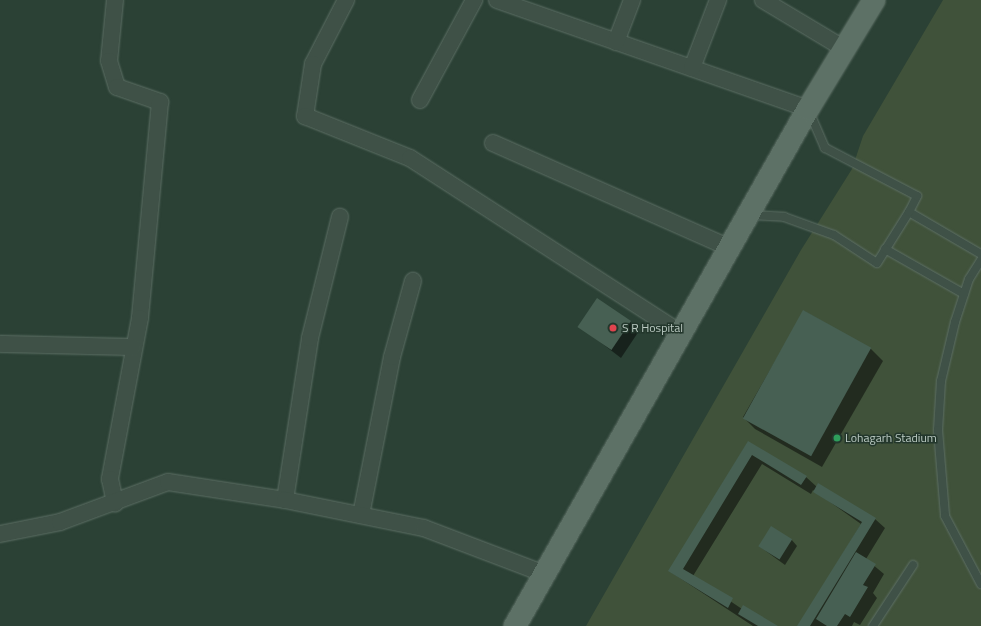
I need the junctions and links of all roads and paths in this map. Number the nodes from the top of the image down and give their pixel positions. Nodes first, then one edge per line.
1 (115, 0) edge
2 (346, 0) edge
3 (474, 0) edge
4 (497, 0) edge
5 (632, 0) edge
6 (718, 0) edge
7 (763, 0) edge
8 (874, 0) edge
9 (616, 42) junction
10 (845, 49) junction
11 (692, 68) junction
12 (420, 100) dead end
13 (808, 109) junction
14 (493, 143) dead end
15 (909, 212) junction
16 (749, 215) junction
17 (340, 217) dead end
18 (730, 248) junction
19 (885, 249) junction
20 (981, 254) edge
21 (981, 260) edge
22 (412, 280) dead end
23 (964, 294) junction
24 (682, 334) junction
25 (0, 344) edge
26 (133, 347) junction
27 (285, 500) junction
28 (116, 503) junction
29 (360, 515) junction
30 (0, 534) edge
31 (913, 565) dead end
32 (545, 574) junction
33 (981, 584) edge
34 (515, 626) edge
35 (873, 626) edge

1 - 26 street
2 - 24 street
3 - 12 street
4 - 9 street
5 - 9 street
6 - 11 street
7 - 10 street
8 - 10 main road
9 - 11 street
10 - 13 main road
11 - 13 street
13 - 15 lane
13 - 16 main road
14 - 18 street
15 - 19 lane
15 - 20 lane
16 - 18 main road
16 - 19 lane
17 - 27 street
18 - 24 main road
19 - 23 lane
21 - 23 lane
22 - 29 street
23 - 33 lane
24 - 32 main road
25 - 26 street
26 - 28 street
27 - 28 street
27 - 29 street
28 - 30 street
29 - 32 street
31 - 35 lane
32 - 34 main road

